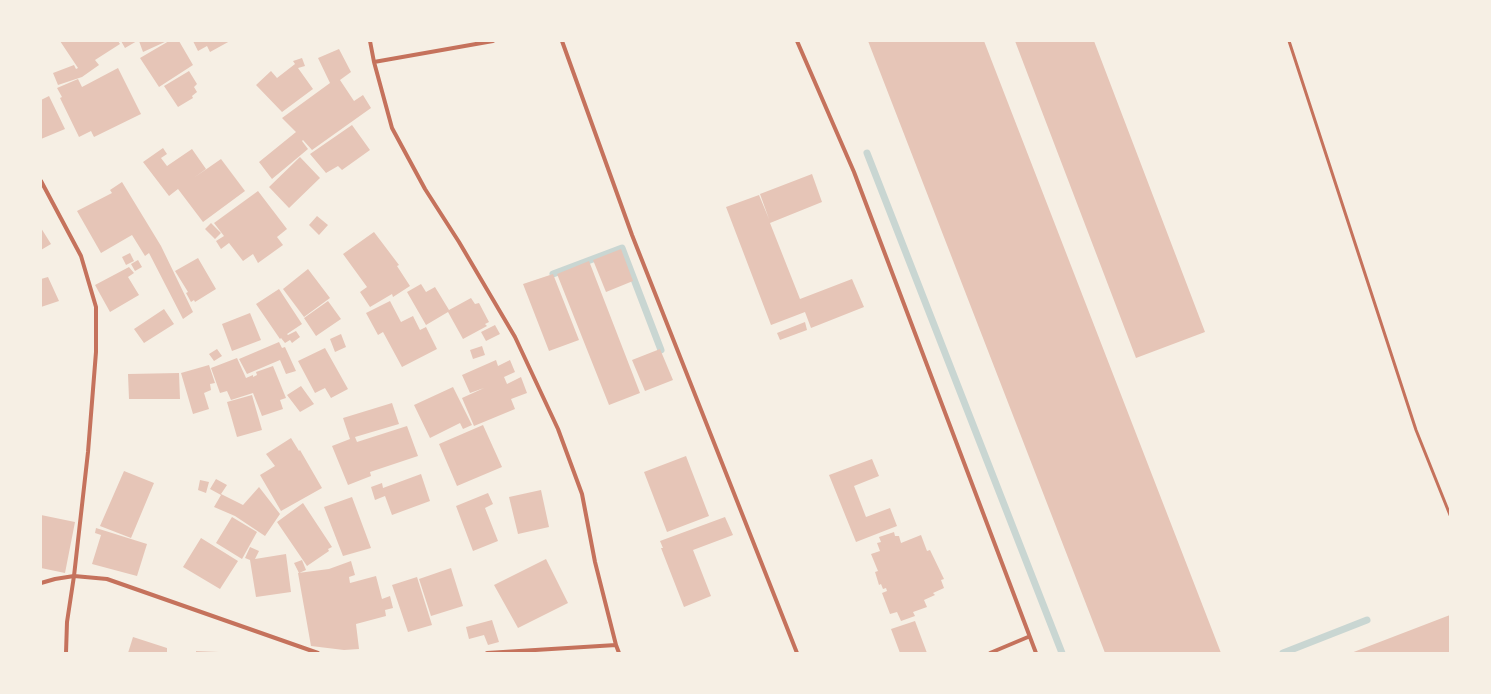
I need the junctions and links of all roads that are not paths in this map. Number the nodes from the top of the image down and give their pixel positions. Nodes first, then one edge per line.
1 (370, 41) edge
2 (493, 41) edge
3 (562, 41) edge
4 (797, 41) edge
5 (1289, 41) edge
6 (374, 62) junction
7 (41, 181) edge
8 (1450, 515) edge
9 (74, 576) junction
10 (41, 583) edge
11 (1028, 637) junction
12 (616, 646) junction
13 (66, 653) edge
14 (318, 653) edge
15 (487, 653) edge
16 (619, 653) edge
17 (797, 653) edge
18 (990, 653) edge
19 (1036, 653) edge

1 - 6 street
2 - 6 street
3 - 17 street
4 - 11 street
5 - 8 lane
6 - 12 street
7 - 9 street
9 - 10 street
9 - 13 street
9 - 14 street
11 - 18 street
11 - 19 street
12 - 15 street
12 - 16 street

